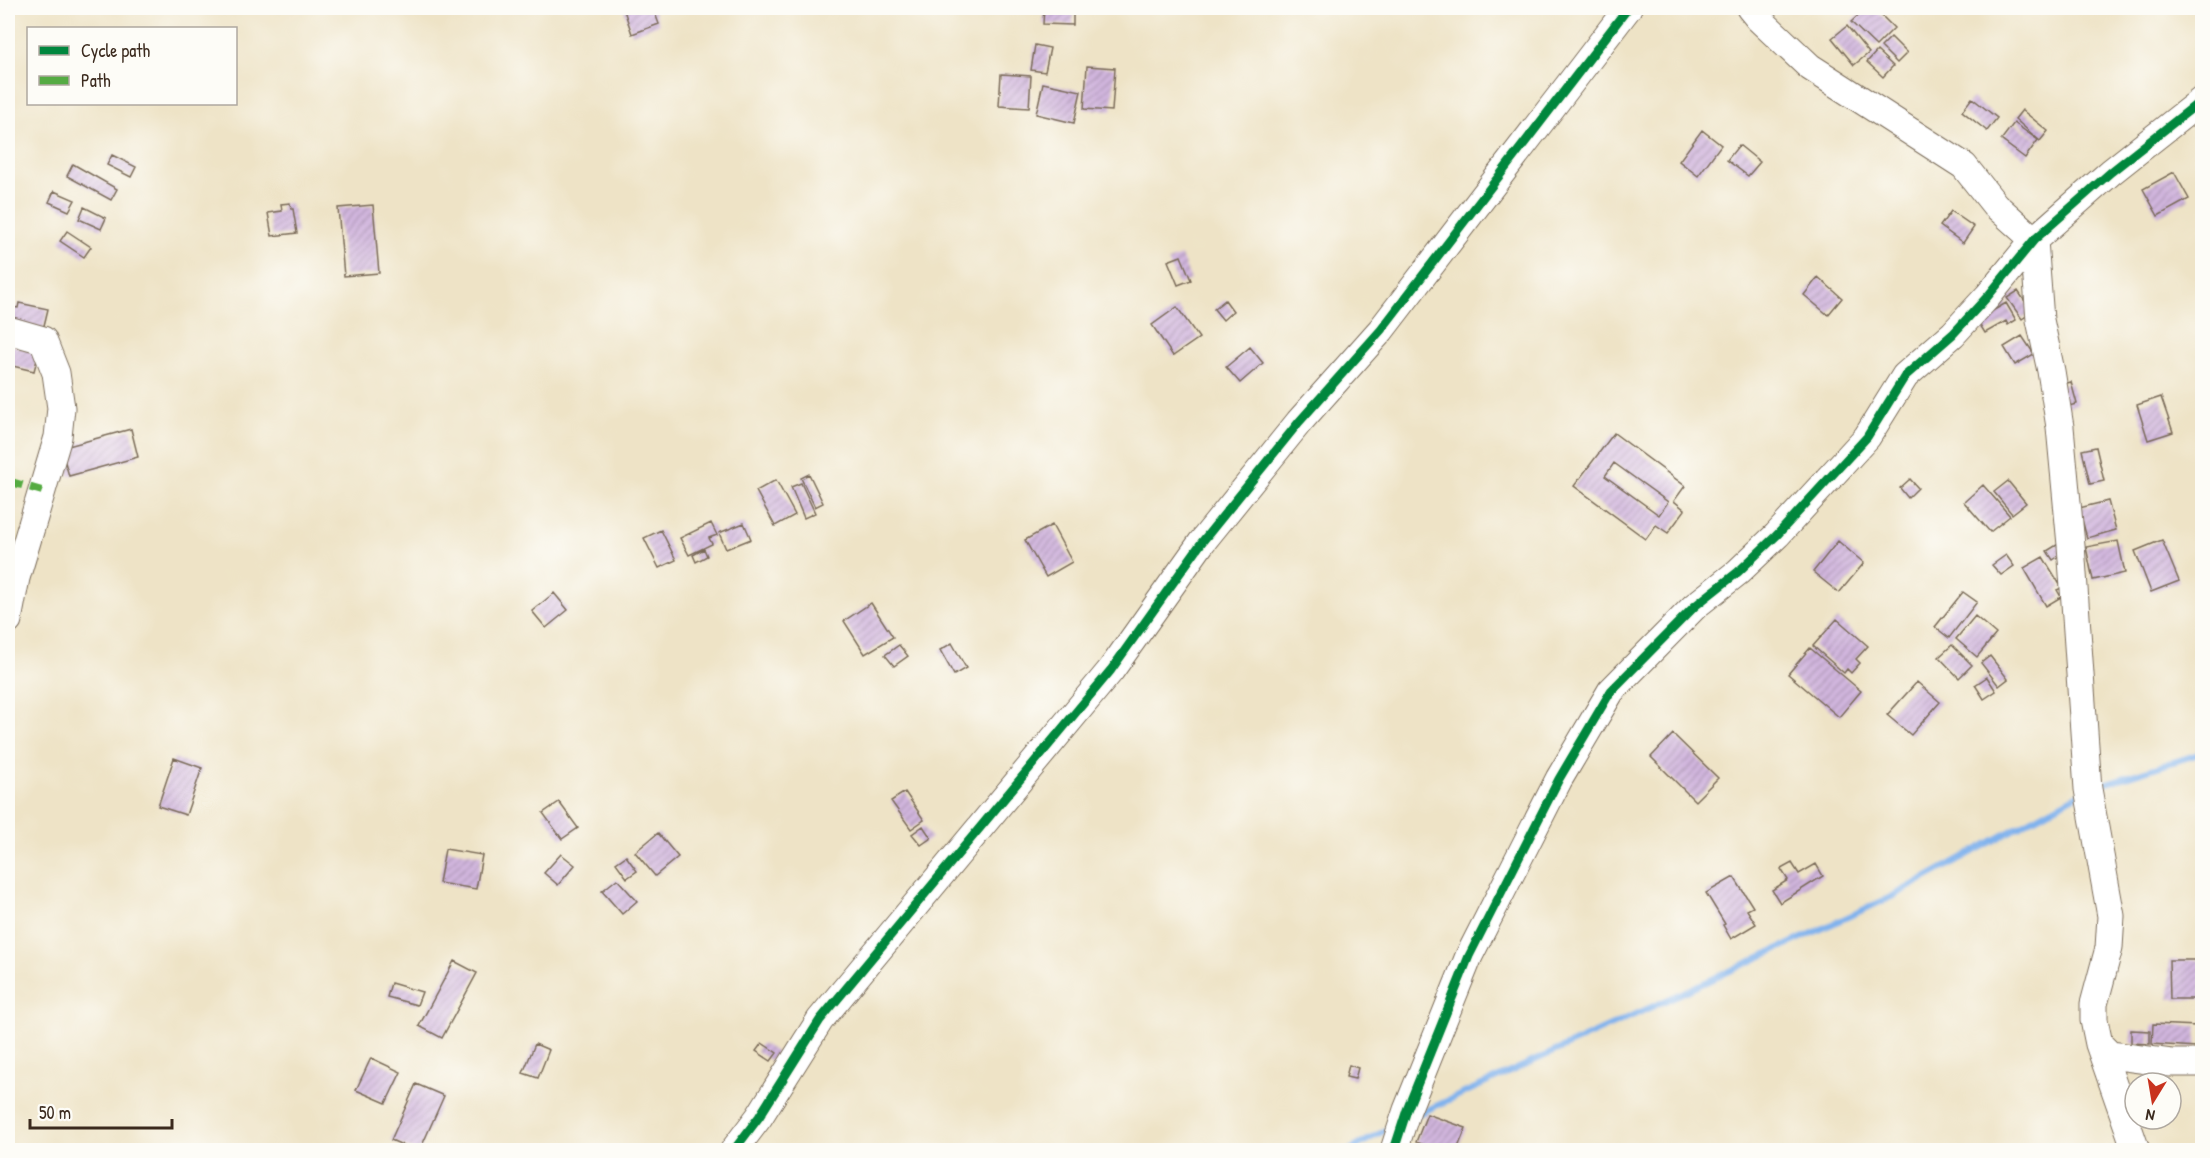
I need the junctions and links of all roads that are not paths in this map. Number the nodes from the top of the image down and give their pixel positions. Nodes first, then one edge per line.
1 (1628, 8) edge
2 (1750, 8) edge
3 (2202, 100) edge
4 (2034, 240) junction
5 (8, 330) edge
6 (8, 620) edge
7 (2099, 1044) junction
8 (2202, 1063) edge
9 (734, 1150) edge
10 (1394, 1150) edge
11 (2136, 1150) edge

1 - 9 street
2 - 4 street
3 - 4 street
4 - 7 street
4 - 10 street
5 - 6 street
7 - 8 street
7 - 11 street

